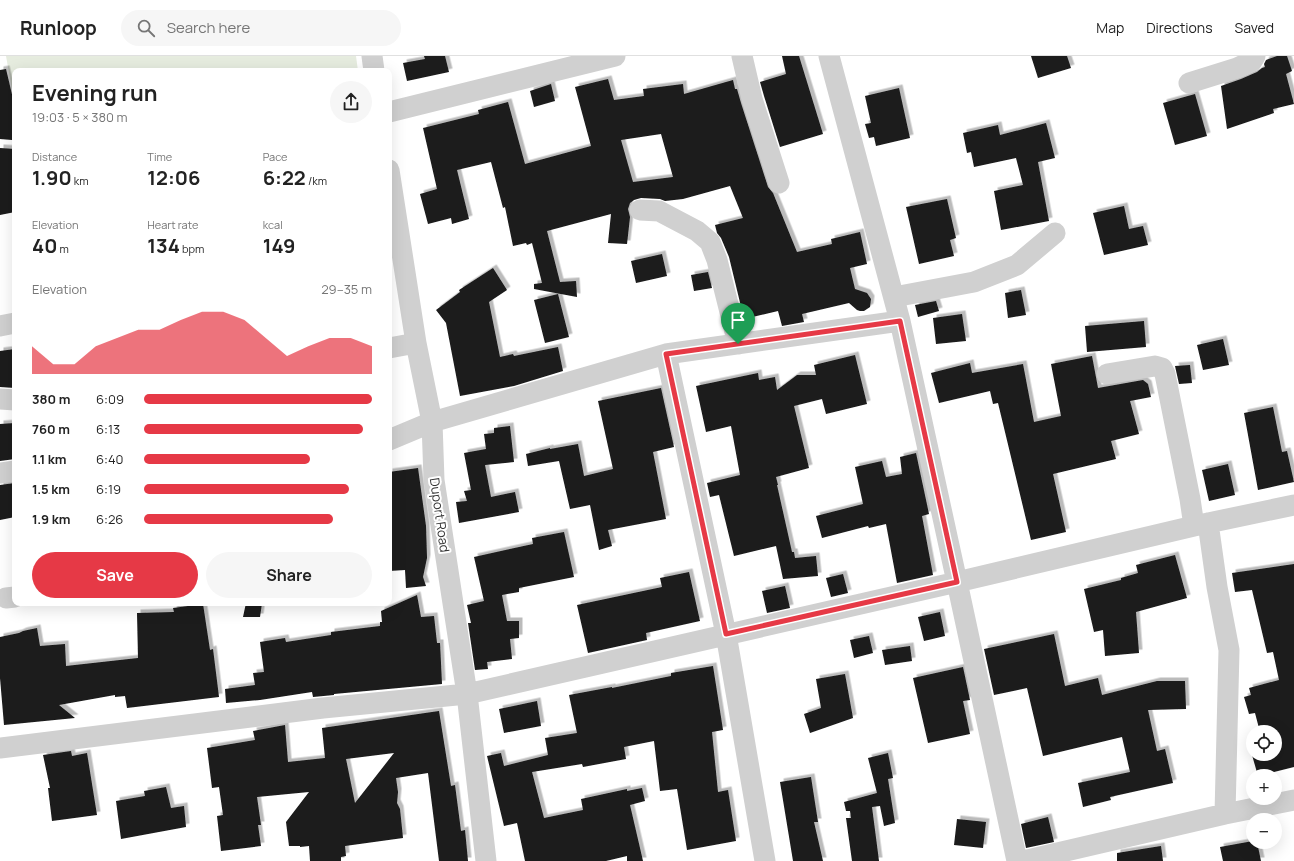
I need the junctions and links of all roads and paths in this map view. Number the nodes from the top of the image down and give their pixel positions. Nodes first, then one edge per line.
1 (372, 56) edge
2 (615, 56) edge
3 (742, 56) edge
4 (829, 56) edge
5 (1255, 56) edge
6 (374, 68) edge
7 (1189, 83) dead end
8 (392, 111) edge
9 (779, 183) dead end
10 (392, 189) edge
11 (640, 210) dead end
12 (1055, 232) dead end
13 (894, 297) junction
14 (900, 321) junction
15 (12, 324) edge
16 (0, 326) edge
17 (416, 343) junction
18 (738, 344) junction
19 (392, 347) edge
20 (666, 354) junction
21 (1107, 374) dead end
22 (0, 399) edge
23 (12, 400) edge
24 (432, 422) junction
25 (392, 439) edge
26 (12, 471) edge
27 (0, 473) edge
28 (1294, 505) edge
29 (1201, 524) junction
30 (957, 582) junction
31 (726, 634) junction
32 (467, 694) junction
33 (0, 748) edge
34 (1294, 800) edge
35 (1225, 814) junction
36 (486, 861) edge
37 (765, 861) edge
38 (1017, 861) edge
39 (1023, 861) edge

1 - 6 street
2 - 8 street
3 - 9 street
4 - 13 street
5 - 7 street
10 - 17 street, Duport Road
11 - 18 street
12 - 13 street
13 - 14 street
14 - 18 street
14 - 30 street
15 - 16 street
17 - 19 street
17 - 24 street, Duport Road
18 - 20 street
20 - 24 street
20 - 31 street
21 - 29 street
22 - 23 street
24 - 25 street
24 - 32 street, Duport Road
26 - 27 street
28 - 29 street
29 - 30 street
29 - 35 street
30 - 31 street
30 - 38 street
31 - 32 street
31 - 37 street
32 - 33 street
32 - 36 street, Duport Road
34 - 35 street
35 - 39 street

